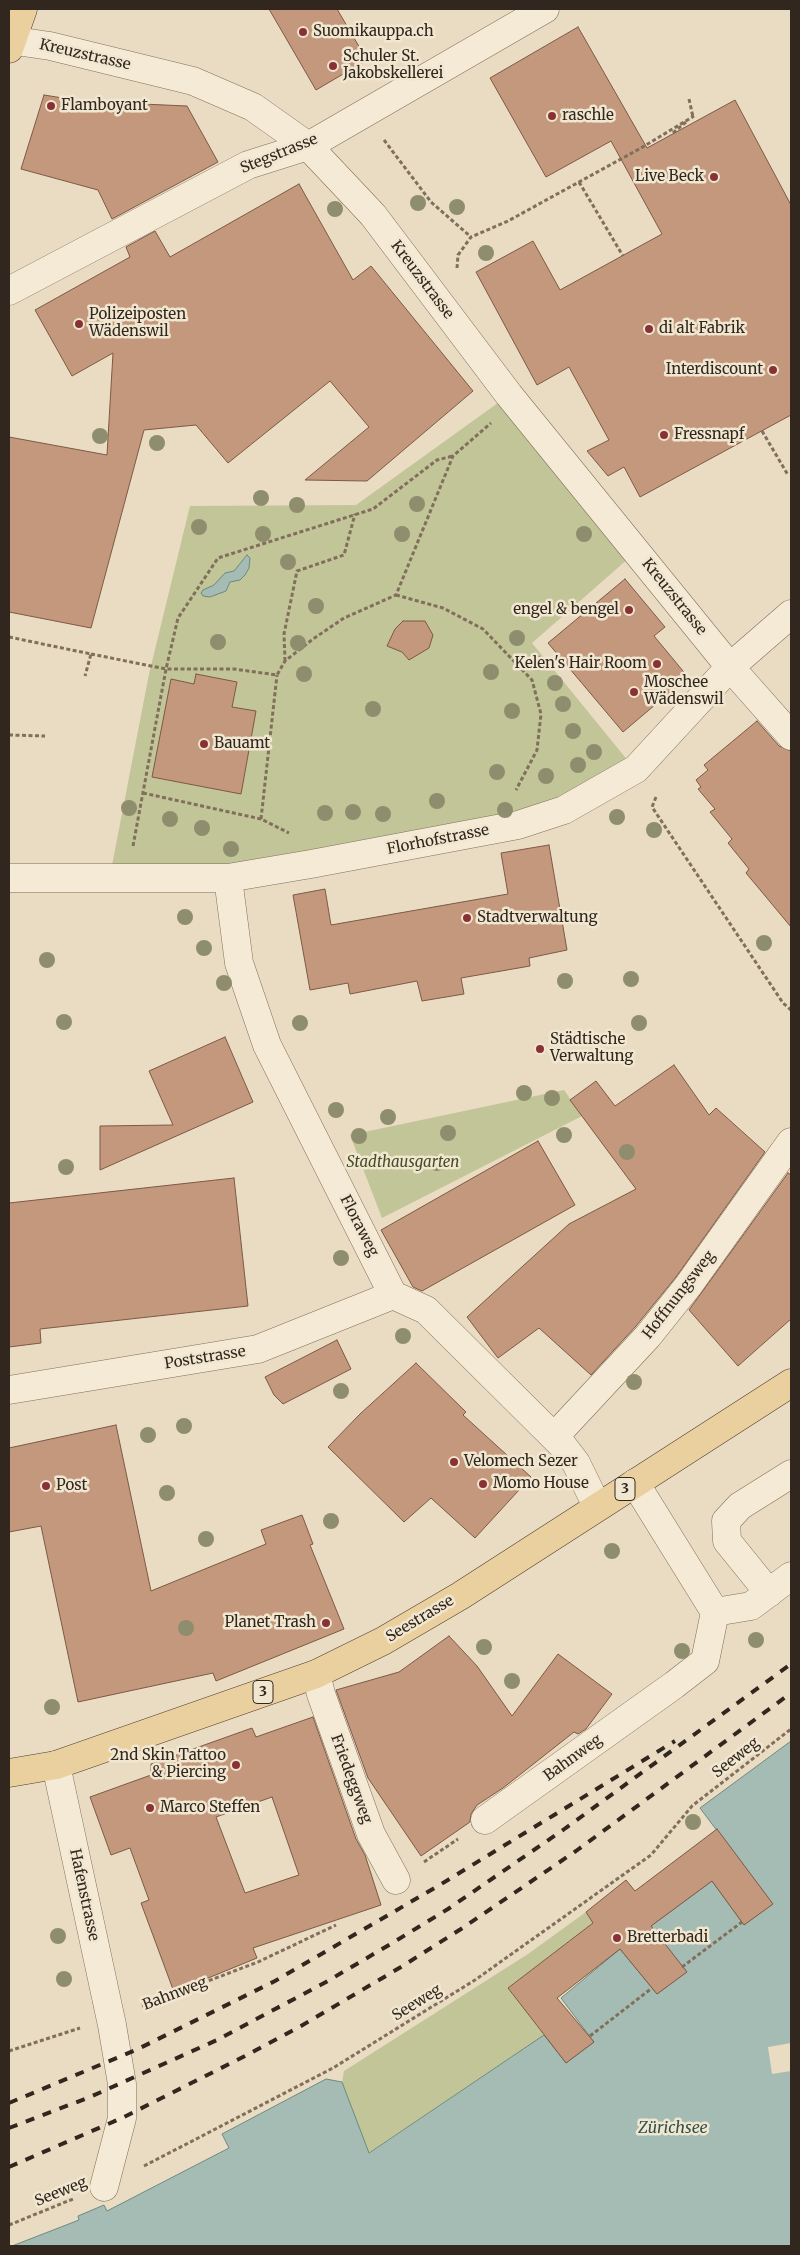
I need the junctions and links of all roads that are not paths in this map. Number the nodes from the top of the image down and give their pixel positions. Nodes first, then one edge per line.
1 (24, 9) edge
2 (545, 9) edge
3 (10, 42) edge
4 (308, 146) junction
5 (9, 291) edge
6 (791, 614) edge
7 (730, 667) junction
8 (791, 736) edge
9 (9, 878) edge
10 (228, 878) junction
11 (791, 1142) edge
12 (394, 1295) junction
13 (791, 1383) edge
14 (9, 1390) edge
15 (554, 1437) junction
16 (791, 1474) edge
17 (635, 1483) junction
18 (597, 1506) junction
19 (791, 1576) edge
20 (770, 1593) junction
21 (715, 1612) junction
22 (316, 1674) junction
23 (56, 1765) junction
24 (9, 1773) edge
25 (485, 1820) road end
26 (396, 1880) road end
27 (104, 2186) road end

1 - 3 main road
2 - 4 street, Stegstrasse
3 - 4 street, Kreuzstrasse
4 - 5 street, Stegstrasse
4 - 7 street, Kreuzstrasse
6 - 7 street, Florhofstrasse
7 - 8 street, Kreuzstrasse
7 - 10 street, Florhofstrasse
9 - 10 street, Florhofstrasse
10 - 12 street, Floraweg
11 - 15 street, Hoffnungsweg
12 - 14 street, Poststrasse
12 - 15 street
13 - 17 main road, Seestrasse / 3
15 - 18 street
16 - 20 street
17 - 18 main road, Seestrasse / 3
17 - 21 street
18 - 22 main road, Seestrasse / 3
19 - 20 street
20 - 21 street
21 - 25 street, Bahnweg
22 - 23 main road, Seestrasse / 3
22 - 26 street, Friedeggweg
23 - 24 main road, Seestrasse / 3
23 - 27 street, Hafenstrasse

